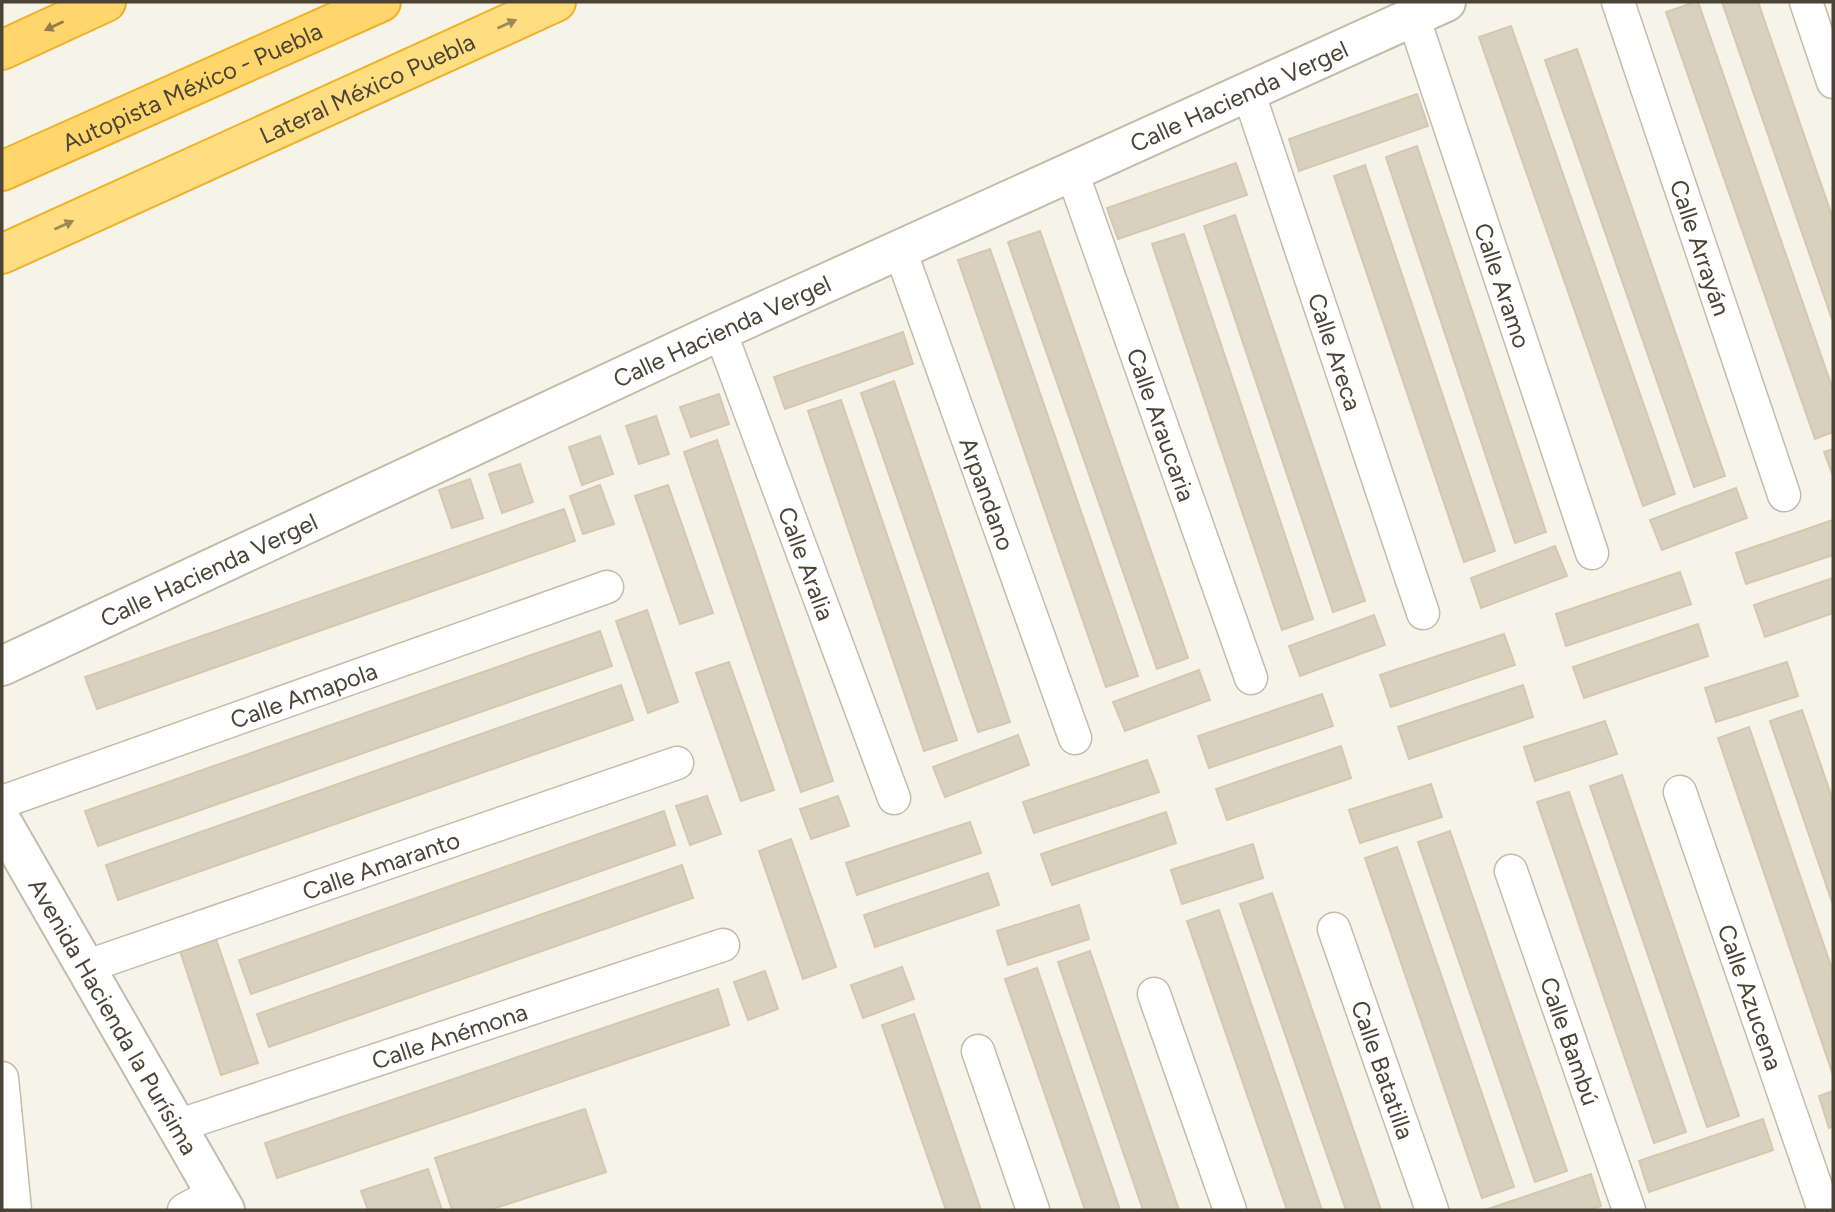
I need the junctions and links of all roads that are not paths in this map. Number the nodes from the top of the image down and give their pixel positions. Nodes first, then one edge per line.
1 (106, 2) edge
2 (381, 2) edge
3 (556, 2) edge
4 (1618, 2) edge
5 (1806, 2) edge
6 (1429, 9) edge
7 (2, 50) edge
8 (1833, 82) edge
9 (1248, 91) junction
10 (2, 171) edge
11 (1072, 172) junction
12 (900, 250) junction
13 (2, 254) edge
14 (720, 331) junction
15 (1784, 495) dead end
16 (1592, 553) dead end
17 (607, 587) dead end
18 (1423, 613) dead end
19 (2, 666) edge
20 (1251, 678) dead end
21 (1075, 738) dead end
22 (677, 763) dead end
23 (1680, 792) dead end
24 (894, 798) dead end
25 (2, 802) edge
26 (2, 822) edge
27 (1511, 871) dead end
28 (1334, 929) dead end
29 (723, 945) dead end
30 (85, 967) junction
31 (1154, 994) dead end
32 (978, 1051) dead end
33 (2, 1078) edge
34 (177, 1126) junction
35 (208, 1204) edge
36 (1820, 1206) edge
37 (15, 1210) edge
38 (1033, 1210) edge
39 (1230, 1210) edge
40 (1432, 1210) edge
41 (1629, 1210) edge

1 -> 7 highway
2 - 10 highway, Autopista México - Puebla
13 -> 3 highway, Lateral México Puebla
4 - 15 street, Calle Arrayán
5 - 8 street
6 - 9 street, Calle Hacienda Vergel
6 - 16 street, Calle Aramo
9 - 11 street, Calle Hacienda Vergel
9 - 18 street, Calle Areca
11 - 12 street, Calle Hacienda Vergel
11 - 20 street, Calle Araucaria
12 - 14 street, Calle Hacienda Vergel
12 - 21 street, Arpandano
14 - 19 street, Calle Hacienda Vergel
14 - 24 street, Calle Aralia
17 - 25 street, Calle Amapola
22 - 30 street, Calle Amaranto
23 - 36 street, Calle Azucena
26 - 30 street, Avenida Hacienda la Purísima
27 - 41 street, Calle Bambú
28 - 40 street, Calle Batatilla
29 - 34 street, Calle Anémona
30 - 34 street, Avenida Hacienda la Purísima
31 - 39 street
32 - 38 street
33 - 37 street
34 - 35 street, Avenida Hacienda la Purísima

